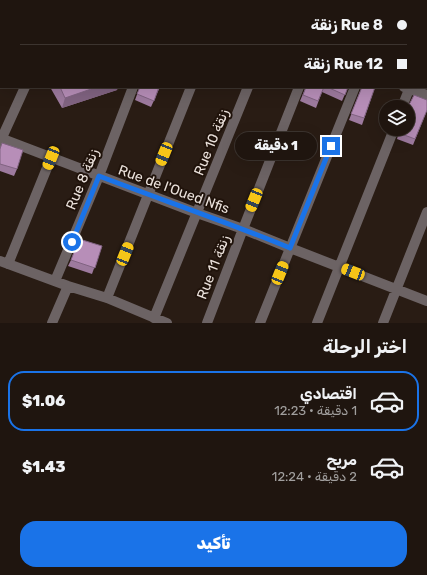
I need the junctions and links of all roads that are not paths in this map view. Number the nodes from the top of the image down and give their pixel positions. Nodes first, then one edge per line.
1 (25, 88) edge
2 (133, 88) edge
3 (191, 88) edge
4 (248, 88) edge
5 (299, 88) edge
6 (355, 88) edge
7 (408, 88) edge
8 (427, 96) edge
9 (404, 100) edge
10 (391, 136) edge
11 (0, 140) edge
12 (51, 158) junction
13 (99, 176) junction
14 (148, 195) junction
15 (427, 212) edge
16 (197, 213) junction
17 (242, 229) junction
18 (290, 248) junction
19 (4, 263) edge
20 (339, 267) junction
21 (55, 281) junction
22 (68, 286) junction
23 (396, 288) junction
24 (107, 298) junction
25 (427, 301) edge
26 (154, 318) junction
27 (52, 323) edge
28 (167, 323) edge
29 (207, 323) edge
30 (260, 323) edge
31 (317, 323) edge
32 (383, 323) edge

1 - 11 street
2 - 13 street, Rue 8 زنقة
3 - 14 street
4 - 16 street, Rue 10 زنقة
5 - 17 street, Rue 11 زنقة
6 - 18 street
7 - 8 street
7 - 9 street
10 - 20 street
11 - 12 street, Rue de l'Oued Nfis
12 - 13 street, Rue de l'Oued Nfis
12 - 19 street
13 - 14 street, Rue de l'Oued Nfis
13 - 21 street, Rue 8 زنقة
14 - 16 street, Rue de l'Oued Nfis
14 - 24 street
15 - 23 street
16 - 17 street, Rue de l'Oued Nfis
16 - 26 street, Rue 10 زنقة
17 - 18 street, Rue de l'Oued Nfis
17 - 29 street, Rue 11 زنقة
18 - 20 street, Rue de l'Oued Nfis
18 - 30 street
19 - 21 street
20 - 23 street, Rue de l'Oued Nfis
20 - 31 street
21 - 22 street
22 - 24 street
22 - 27 street
23 - 25 street, Rue de l'Oued Nfis
23 - 32 street
24 - 26 street
26 - 28 street

